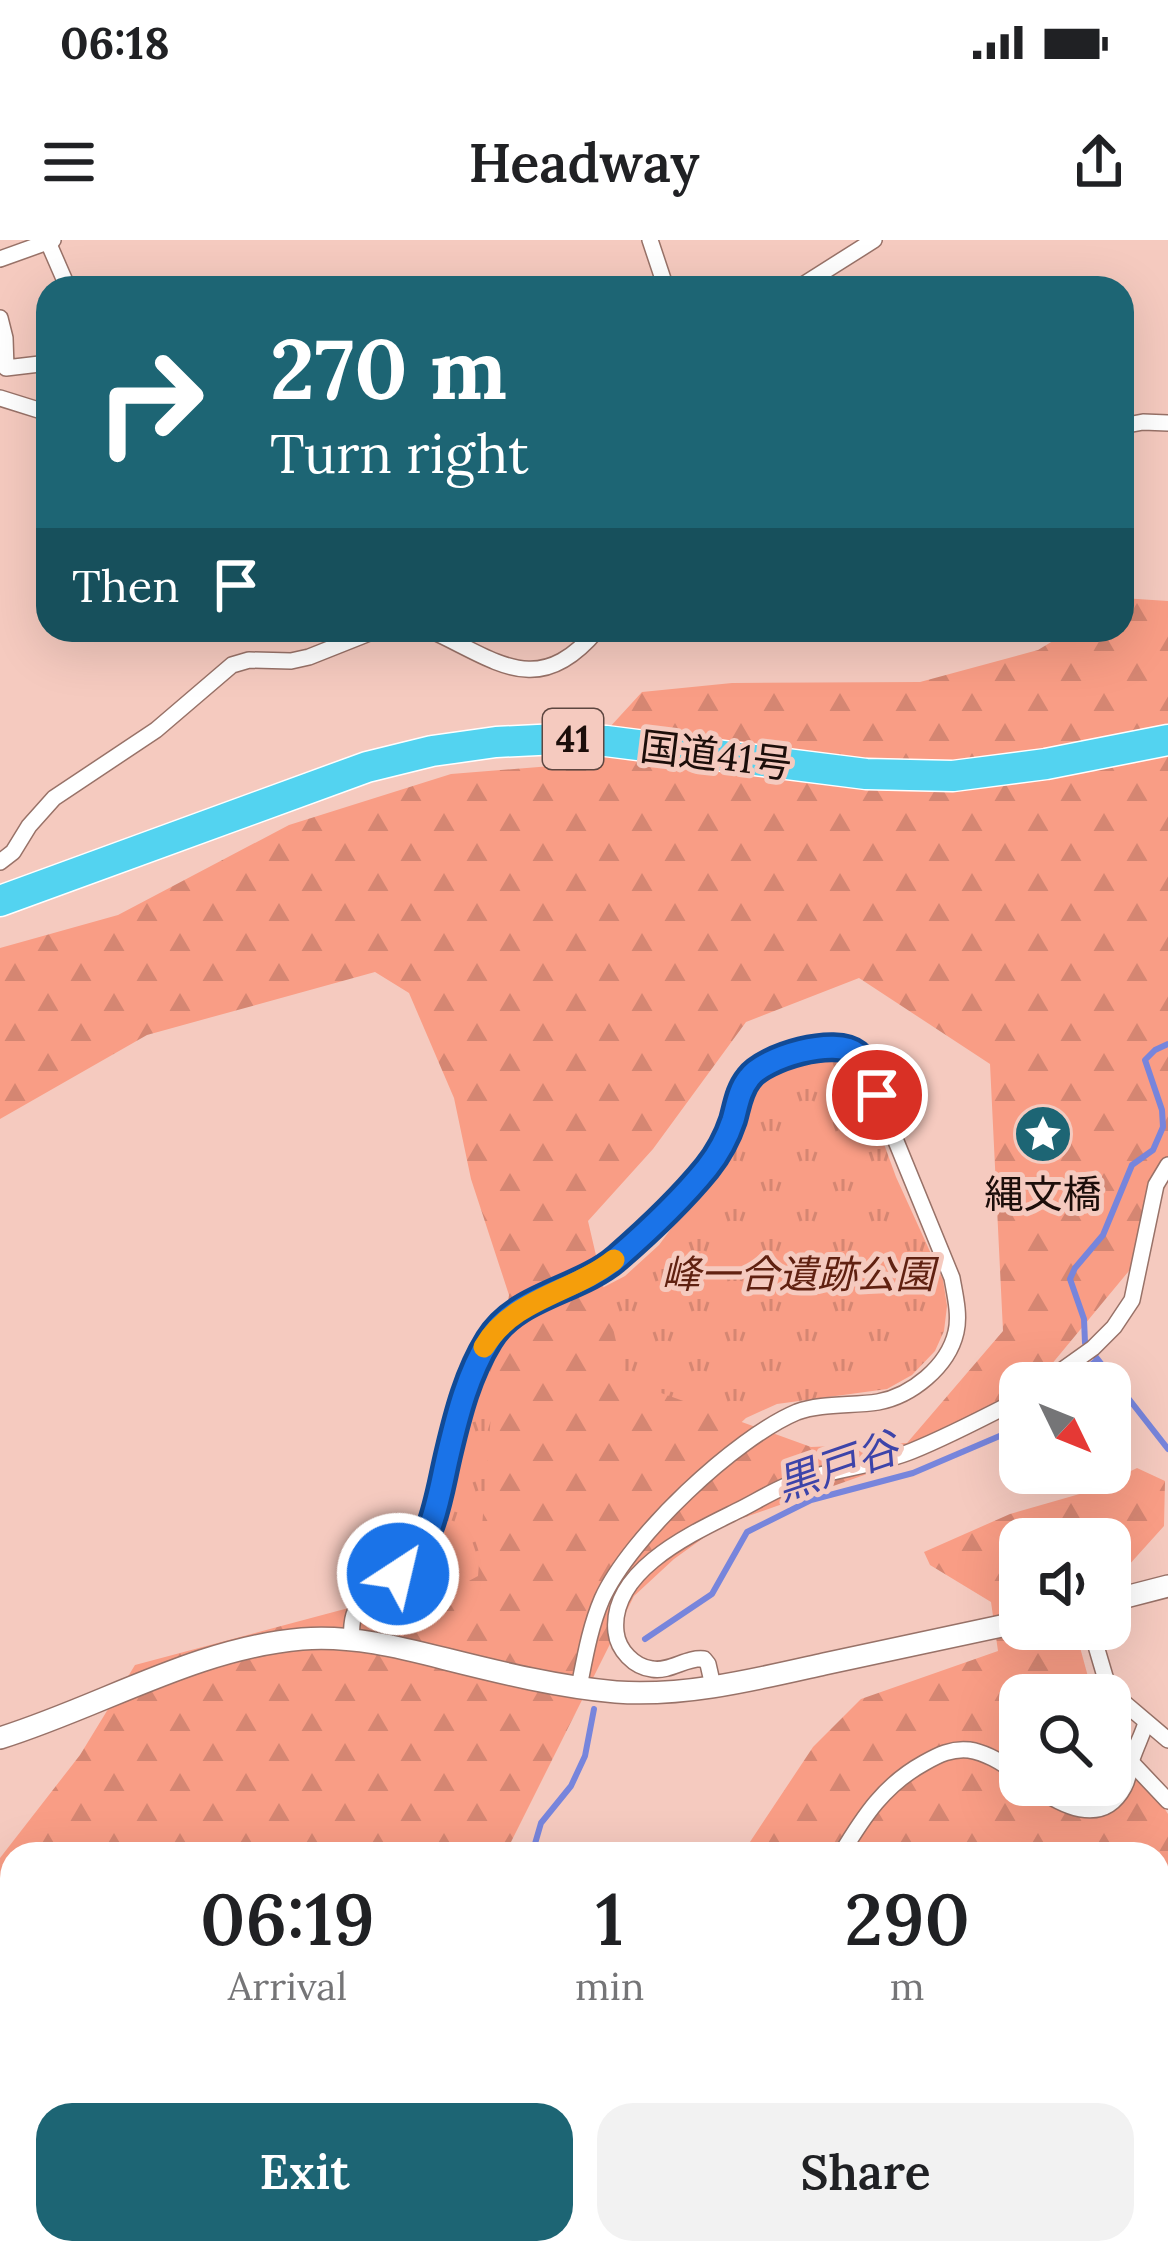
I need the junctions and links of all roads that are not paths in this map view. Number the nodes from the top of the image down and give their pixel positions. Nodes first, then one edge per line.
1 (650, 240) edge
2 (874, 240) edge
3 (51, 241) edge
4 (0, 259) edge
5 (64, 276) edge
6 (662, 276) edge
7 (817, 276) edge
8 (0, 318) edge
9 (36, 364) edge
10 (0, 398) edge
11 (36, 409) edge
12 (1168, 423) edge
13 (1134, 424) edge
14 (347, 642) edge
15 (454, 642) edge
16 (586, 642) edge
17 (1168, 740) edge
18 (0, 862) edge
19 (0, 902) edge
20 (1168, 1165) edge
21 (1073, 1362) edge
22 (999, 1410) edge
23 (1168, 1586) edge
24 (1131, 1596) edge
25 (999, 1626) edge
26 (351, 1639) junction
27 (1097, 1650) edge
28 (713, 1686) junction
29 (579, 1687) junction
30 (1146, 1723) junction
31 (0, 1738) edge
32 (1168, 1740) edge
33 (999, 1762) edge
34 (1131, 1762) joint
35 (1168, 1801) edge
36 (1065, 1806) edge
37 (1104, 1806) edge
38 (848, 1842) edge

1 - 6 street
2 - 7 street
3 - 4 street
3 - 5 street
8 - 9 street
10 - 11 street
12 - 13 street
14 - 18 street
15 - 16 street
17 - 19 highway, 国道41号 / 41
20 - 21 street
22 - 28 street
23 - 24 street
25 - 28 street
26 - 29 street
26 - 29 street
26 - 31 street
27 - 30 street
28 - 29 street
30 - 32 street
30 - 34 street
33 - 38 street
34 - 35 street
36 - 37 street

